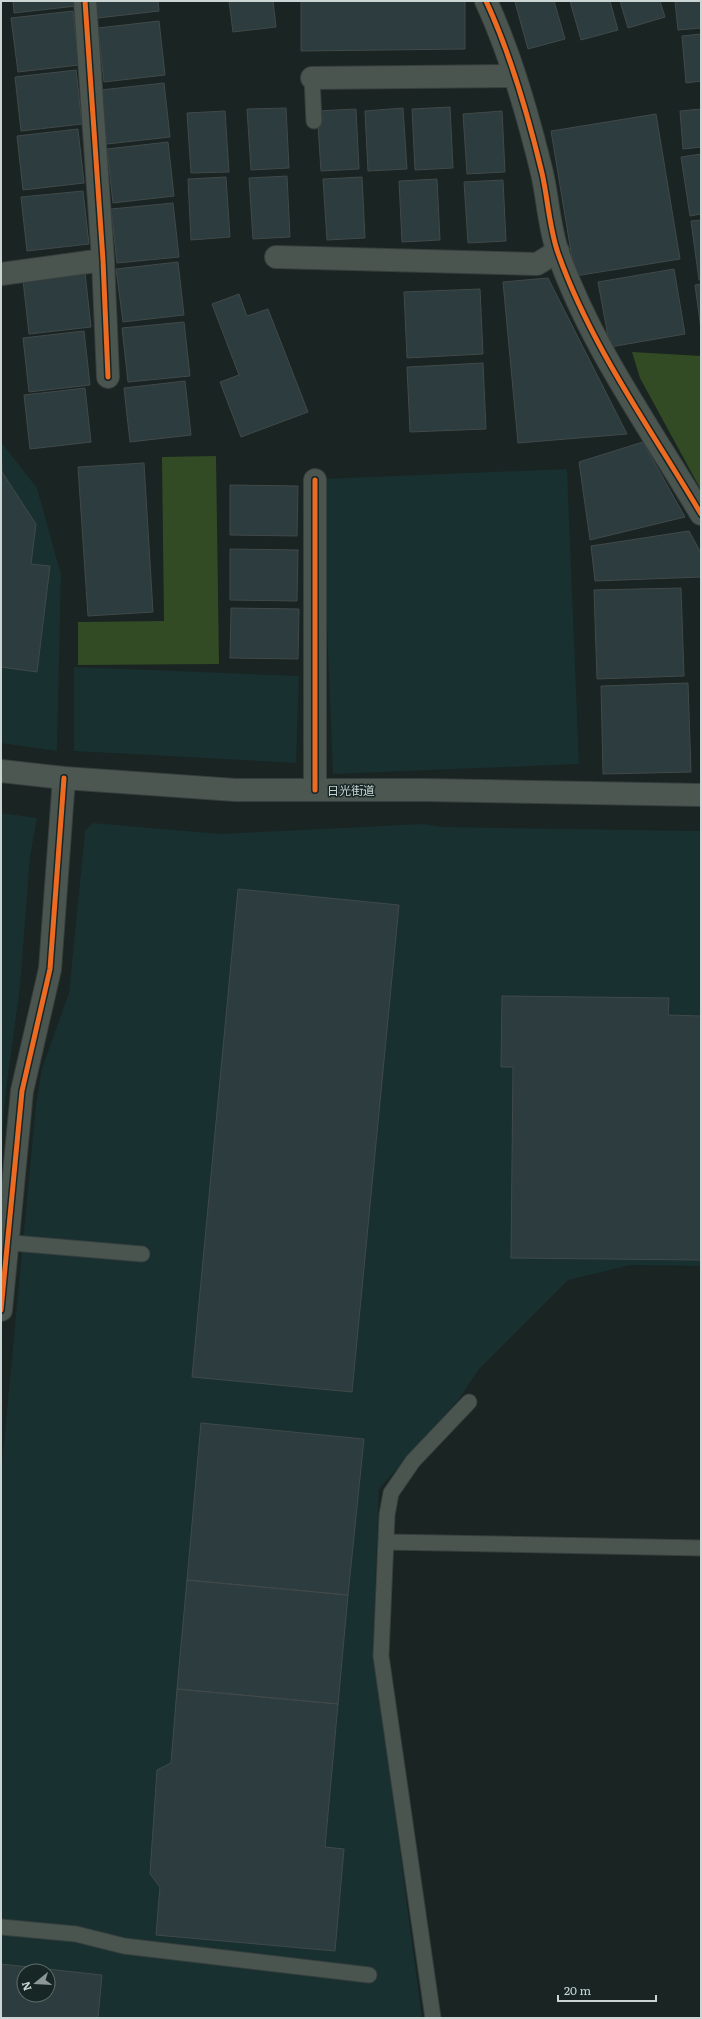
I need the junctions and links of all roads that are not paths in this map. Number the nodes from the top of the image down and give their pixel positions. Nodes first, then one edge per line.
1 (85, 1) edge
2 (486, 1) edge
3 (515, 76) junction
4 (312, 78) joint
5 (314, 122) dead end
6 (558, 251) junction
7 (276, 257) dead end
8 (103, 260) junction
9 (1, 274) edge
10 (108, 377) dead end
11 (315, 480) dead end
12 (701, 514) edge
13 (1, 771) edge
14 (64, 778) junction
15 (315, 790) junction
16 (701, 795) edge
17 (4, 1242) edge
18 (142, 1254) dead end
19 (1, 1310) edge
20 (469, 1402) dead end
21 (386, 1542) junction
22 (701, 1548) edge
23 (1, 1927) edge
24 (370, 1975) dead end
25 (433, 2018) edge

1 - 8 street
2 - 3 street
3 - 4 street
3 - 6 street
4 - 5 lane
6 - 7 street
6 - 12 street
8 - 9 street
8 - 10 street
11 - 15 street
13 - 14 main road, 日光街道
14 - 15 main road, 日光街道
14 - 17 street
15 - 16 main road, 日光街道
17 - 18 lane
17 - 19 street
20 - 21 lane
21 - 22 lane
21 - 25 lane
23 - 24 lane

